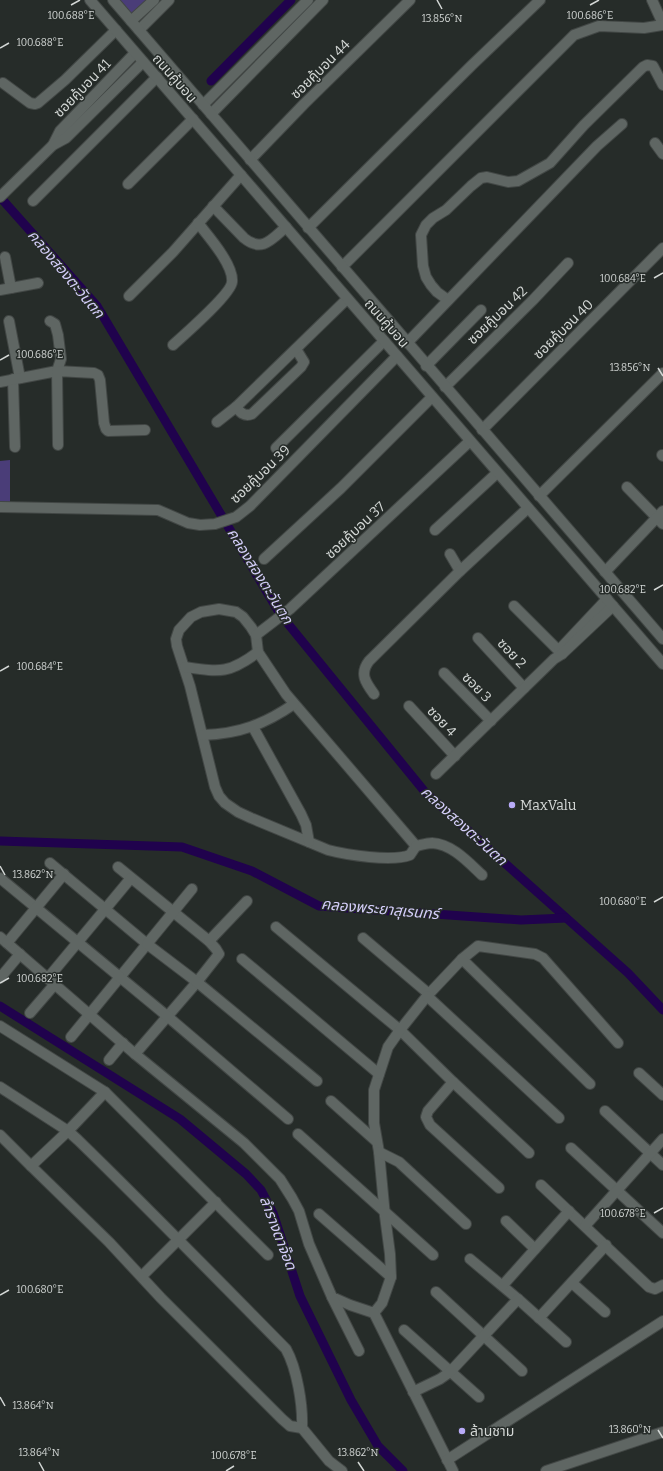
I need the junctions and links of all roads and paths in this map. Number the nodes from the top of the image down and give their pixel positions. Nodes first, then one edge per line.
1 (90, 0) edge
2 (113, 0) edge
3 (154, 0) edge
4 (168, 0) edge
5 (308, 0) edge
6 (323, 0) edge
7 (410, 0) edge
8 (540, 0) edge
9 (652, 0) edge
10 (131, 21) junction
11 (663, 24) edge
12 (116, 30) junction
13 (139, 30) junction
14 (136, 53) junction
15 (143, 62) junction
16 (157, 77) junction
17 (3, 83) dead end
18 (663, 85) edge
19 (203, 105) junction
20 (211, 114) junction
21 (193, 119) junction
22 (622, 124) dead end
23 (654, 143) dead end
24 (53, 145) junction
25 (663, 154) edge
26 (250, 160) junction
27 (241, 175) junction
28 (128, 184) dead end
29 (0, 197) edge
30 (33, 201) dead end
31 (213, 206) junction
32 (198, 223) junction
33 (286, 227) junction
34 (308, 228) junction
35 (663, 248) edge
36 (5, 257) dead end
37 (568, 263) dead end
38 (342, 267) junction
39 (38, 283) dead end
40 (11, 288) junction
41 (0, 290) edge
42 (129, 296) dead end
43 (347, 299) junction
44 (448, 300) junction
45 (481, 310) dead end
46 (9, 321) dead end
47 (50, 321) dead end
48 (384, 341) junction
49 (407, 343) junction
50 (174, 345) dead end
51 (296, 349) junction
52 (397, 356) junction
53 (426, 366) junction
54 (57, 371) junction
55 (663, 373) edge
56 (16, 379) junction
57 (0, 382) edge
58 (445, 387) junction
59 (432, 397) junction
60 (236, 407) junction
61 (217, 422) dead end
62 (145, 430) dead end
63 (482, 430) junction
64 (470, 441) junction
65 (58, 445) dead end
66 (15, 447) dead end
67 (276, 448) dead end
68 (497, 473) junction
69 (627, 488) dead end
70 (539, 496) junction
71 (0, 508) edge
72 (528, 508) junction
73 (661, 518) edge
74 (435, 530) dead end
75 (450, 554) dead end
76 (264, 559) dead end
77 (460, 571) junction
78 (605, 572) junction
79 (610, 603) junction
80 (514, 606) dead end
81 (256, 635) junction
82 (478, 638) dead end
83 (663, 639) edge
84 (258, 652) junction
85 (558, 654) junction
86 (663, 664) edge
87 (185, 667) junction
88 (444, 673) dead end
89 (524, 688) junction
90 (374, 694) dead end
91 (294, 704) junction
92 (409, 706) dead end
93 (491, 721) junction
94 (254, 727) junction
95 (203, 735) junction
96 (455, 756) junction
97 (436, 774) dead end
98 (309, 842) junction
99 (416, 846) junction
100 (50, 863) dead end
101 (118, 867) dead end
102 (64, 874) junction
103 (482, 875) dead end
104 (0, 878) edge
105 (132, 878) junction
106 (192, 889) dead end
107 (247, 901) dead end
108 (36, 908) junction
109 (106, 909) junction
110 (173, 913) junction
111 (276, 927) dead end
112 (363, 938) dead end
113 (4, 940) edge
114 (209, 941) junction
115 (78, 944) junction
116 (147, 944) junction
117 (20, 954) junction
118 (242, 959) dead end
119 (462, 959) junction
120 (0, 978) edge
121 (120, 978) junction
122 (52, 981) junction
123 (196, 982) junction
124 (428, 995) junction
125 (30, 1013) dead end
126 (90, 1015) junction
127 (167, 1016) junction
128 (0, 1026) edge
129 (400, 1030) junction
130 (71, 1037) dead end
131 (618, 1043) dead end
132 (123, 1044) junction
133 (135, 1054) junction
134 (109, 1060) dead end
135 (639, 1073) dead end
136 (379, 1074) junction
137 (317, 1081) dead end
138 (453, 1082) junction
139 (590, 1084) dead end
140 (0, 1087) edge
141 (105, 1092) junction
142 (663, 1095) edge
143 (331, 1101) dead end
144 (605, 1111) dead end
145 (559, 1118) dead end
146 (288, 1119) dead end
147 (68, 1131) junction
148 (0, 1134) edge
149 (298, 1134) dead end
150 (663, 1139) edge
151 (376, 1141) junction
152 (571, 1148) dead end
153 (378, 1152) junction
154 (529, 1153) dead end
155 (650, 1154) junction
156 (663, 1165) edge
157 (31, 1166) junction
158 (541, 1185) dead end
159 (499, 1188) dead end
160 (616, 1191) junction
161 (216, 1202) junction
162 (384, 1210) junction
163 (569, 1211) junction
164 (319, 1214) dead end
165 (506, 1221) dead end
166 (466, 1224) dead end
167 (585, 1226) junction
168 (663, 1233) edge
169 (177, 1239) junction
170 (606, 1245) junction
171 (535, 1249) junction
172 (268, 1255) dead end
173 (433, 1255) dead end
174 (470, 1259) dead end
175 (142, 1276) junction
176 (390, 1277) junction
177 (572, 1283) junction
178 (503, 1285) junction
179 (663, 1286) edge
180 (436, 1292) dead end
181 (332, 1297) junction
182 (518, 1299) junction
183 (605, 1312) dead end
184 (374, 1313) junction
185 (539, 1318) junction
186 (663, 1321) edge
187 (404, 1330) dead end
188 (484, 1337) junction
189 (566, 1342) dead end
190 (359, 1351) dead end
191 (522, 1371) dead end
192 (450, 1372) junction
193 (414, 1392) junction
194 (479, 1398) dead end
195 (302, 1428) junction
196 (663, 1432) edge
197 (447, 1460) junction
198 (342, 1471) edge
199 (453, 1471) edge
200 (546, 1471) edge

1 - 12 street, ถนนคู้บอน
2 - 10 street, ถนนคู้บอน
3 - 10 street
4 - 13 street
5 - 19 street
6 - 20 street
7 - 26 street, ซอยคู้บอน 44
8 - 34 street
9 - 11 street
10 - 13 street, ถนนคู้บอน
11 - 38 street
12 - 14 street, ถนนคู้บอน
12 - 17 street
13 - 19 street, ถนนคู้บอน
14 - 15 street, ถนนคู้บอน
14 - 24 street, ซอยคู้บอน 41
15 - 16 street, ถนนคู้บอน
15 - 24 street, ซอยคู้บอน 41
16 - 21 street, ถนนคู้บอน
16 - 30 street
18 - 44 street
19 - 20 street, ถนนคู้บอน
20 - 26 street, ถนนคู้บอน
21 - 27 street, ถนนคู้บอน
21 - 28 street
22 - 44 street
23 - 25 street
24 - 29 street, ซอยคู้บอน 41
26 - 34 street, ถนนคู้บอน
27 - 31 street
27 - 33 street, ถนนคู้บอน
31 - 32 street
31 - 33 street
32 - 42 street
32 - 50 street
33 - 43 street, ถนนคู้บอน
34 - 38 street, ถนนคู้บอน
35 - 63 street, ซอยคู้บอน 40
36 - 40 street
37 - 58 street, ซอยคู้บอน 42
38 - 49 street, ถนนคู้บอน
39 - 40 street
40 - 41 street
43 - 48 street, ถนนคู้บอน
43 - 51 street
44 - 49 street
45 - 53 street
46 - 56 street
47 - 54 street
48 - 52 street, ถนนคู้บอน
48 - 67 street
49 - 53 street, ถนนคู้บอน
51 - 60 street
51 - 60 street
52 - 59 street, ถนนคู้บอน
52 - 71 street, ซอยคู้บอน 39
53 - 58 street, ถนนคู้บอน
54 - 56 street
54 - 62 street
54 - 65 street
55 - 70 street
56 - 57 street
56 - 66 street
58 - 63 street, ถนนคู้บอน
59 - 64 street, ถนนคู้บอน
59 - 76 street
60 - 61 street
63 - 70 street, ถนนคู้บอน
64 - 68 street, ถนนคู้บอน
64 - 81 street, ซอยคู้บอน 37
68 - 72 street, ถนนคู้บอน
68 - 74 street
69 - 73 street
70 - 78 street, ถนนคู้บอน
72 - 77 street
72 - 79 street, ถนนคู้บอน
73 - 78 street
75 - 77 street
77 - 90 street
78 - 83 street, ถนนคู้บอน
79 - 85 street
79 - 86 street, ถนนคู้บอน
80 - 85 street
81 - 84 street
81 - 87 street
82 - 89 street, ซอย 2
84 - 87 street
84 - 91 street
85 - 89 street
87 - 95 street
88 - 93 street, ซอย 3
89 - 93 street
91 - 94 street
91 - 99 street
92 - 96 street, ซอย 4
93 - 96 street
94 - 95 street
94 - 98 street
95 - 98 street
96 - 97 street
98 - 99 street
99 - 103 street
100 - 102 street
101 - 105 street
102 - 108 street
102 - 109 street
104 - 108 street
105 - 109 street
105 - 110 street
106 - 110 street
107 - 114 street
108 - 113 street
108 - 115 street
109 - 115 street
109 - 116 street
110 - 114 street
110 - 116 street
111 - 129 street
112 - 124 street
113 - 117 street
114 - 123 street
115 - 121 street
115 - 122 street
116 - 121 street
116 - 123 street
117 - 120 street
117 - 122 street
118 - 136 street
119 - 124 street
119 - 131 street
119 - 139 street
121 - 126 street
121 - 127 street
122 - 125 street
122 - 126 street
123 - 127 street
123 - 137 street
124 - 129 street
124 - 145 street
126 - 130 street
126 - 132 street
127 - 133 street
127 - 146 street
128 - 141 street
129 - 136 street
129 - 138 street
132 - 133 street
132 - 134 street
133 - 181 street
135 - 142 street
136 - 151 street
138 - 154 street
138 - 159 street
140 - 147 street
141 - 147 street
141 - 161 street
143 - 151 street
144 - 155 street
147 - 157 street
147 - 169 street
148 - 157 street
149 - 162 street
150 - 155 street
151 - 153 street
152 - 160 street
153 - 162 street
153 - 166 street
155 - 156 street
155 - 160 street
157 - 175 street
158 - 163 street
160 - 167 street
160 - 168 street
161 - 169 street
161 - 172 street
162 - 173 street
162 - 176 street
163 - 167 street
163 - 171 street
164 - 176 street
165 - 171 street
167 - 170 street
169 - 175 street
169 - 195 street
170 - 177 street
170 - 179 street
171 - 178 street
174 - 178 street
175 - 195 street
176 - 184 street
177 - 183 street
177 - 185 street
178 - 182 street
180 - 188 street
181 - 184 street
181 - 190 street
182 - 185 street
182 - 188 street
184 - 193 street
185 - 189 street
186 - 197 street
187 - 192 street
188 - 191 street
188 - 192 street
192 - 193 street
192 - 194 street
193 - 197 street
195 - 198 street
196 - 200 street
197 - 199 street

